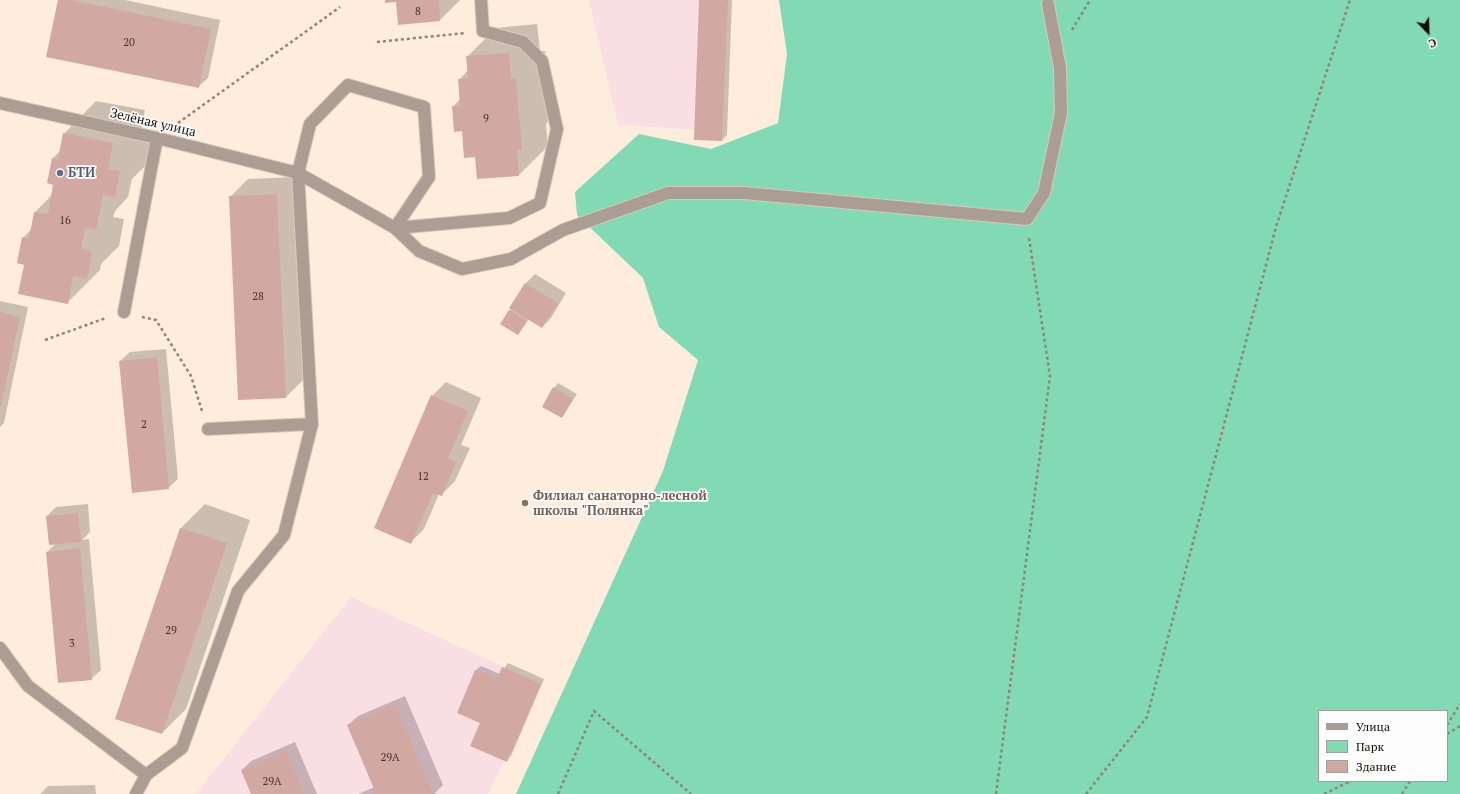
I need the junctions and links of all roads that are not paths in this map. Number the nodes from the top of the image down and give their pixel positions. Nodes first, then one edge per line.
1 (481, 0) edge
2 (1048, 4) dead end
3 (0, 103) edge
4 (157, 138) junction
5 (298, 173) junction
6 (395, 228) junction
7 (124, 312) road end
8 (312, 424) junction
9 (208, 429) road end
10 (0, 648) edge
11 (146, 775) junction
12 (136, 794) edge

1 - 6 street
2 - 6 street
3 - 4 street, Зелёная улица
4 - 5 street, Зелёная улица
4 - 7 street
5 - 6 street
5 - 6 street
5 - 8 street
8 - 9 street
8 - 11 street
10 - 11 street
11 - 12 street

